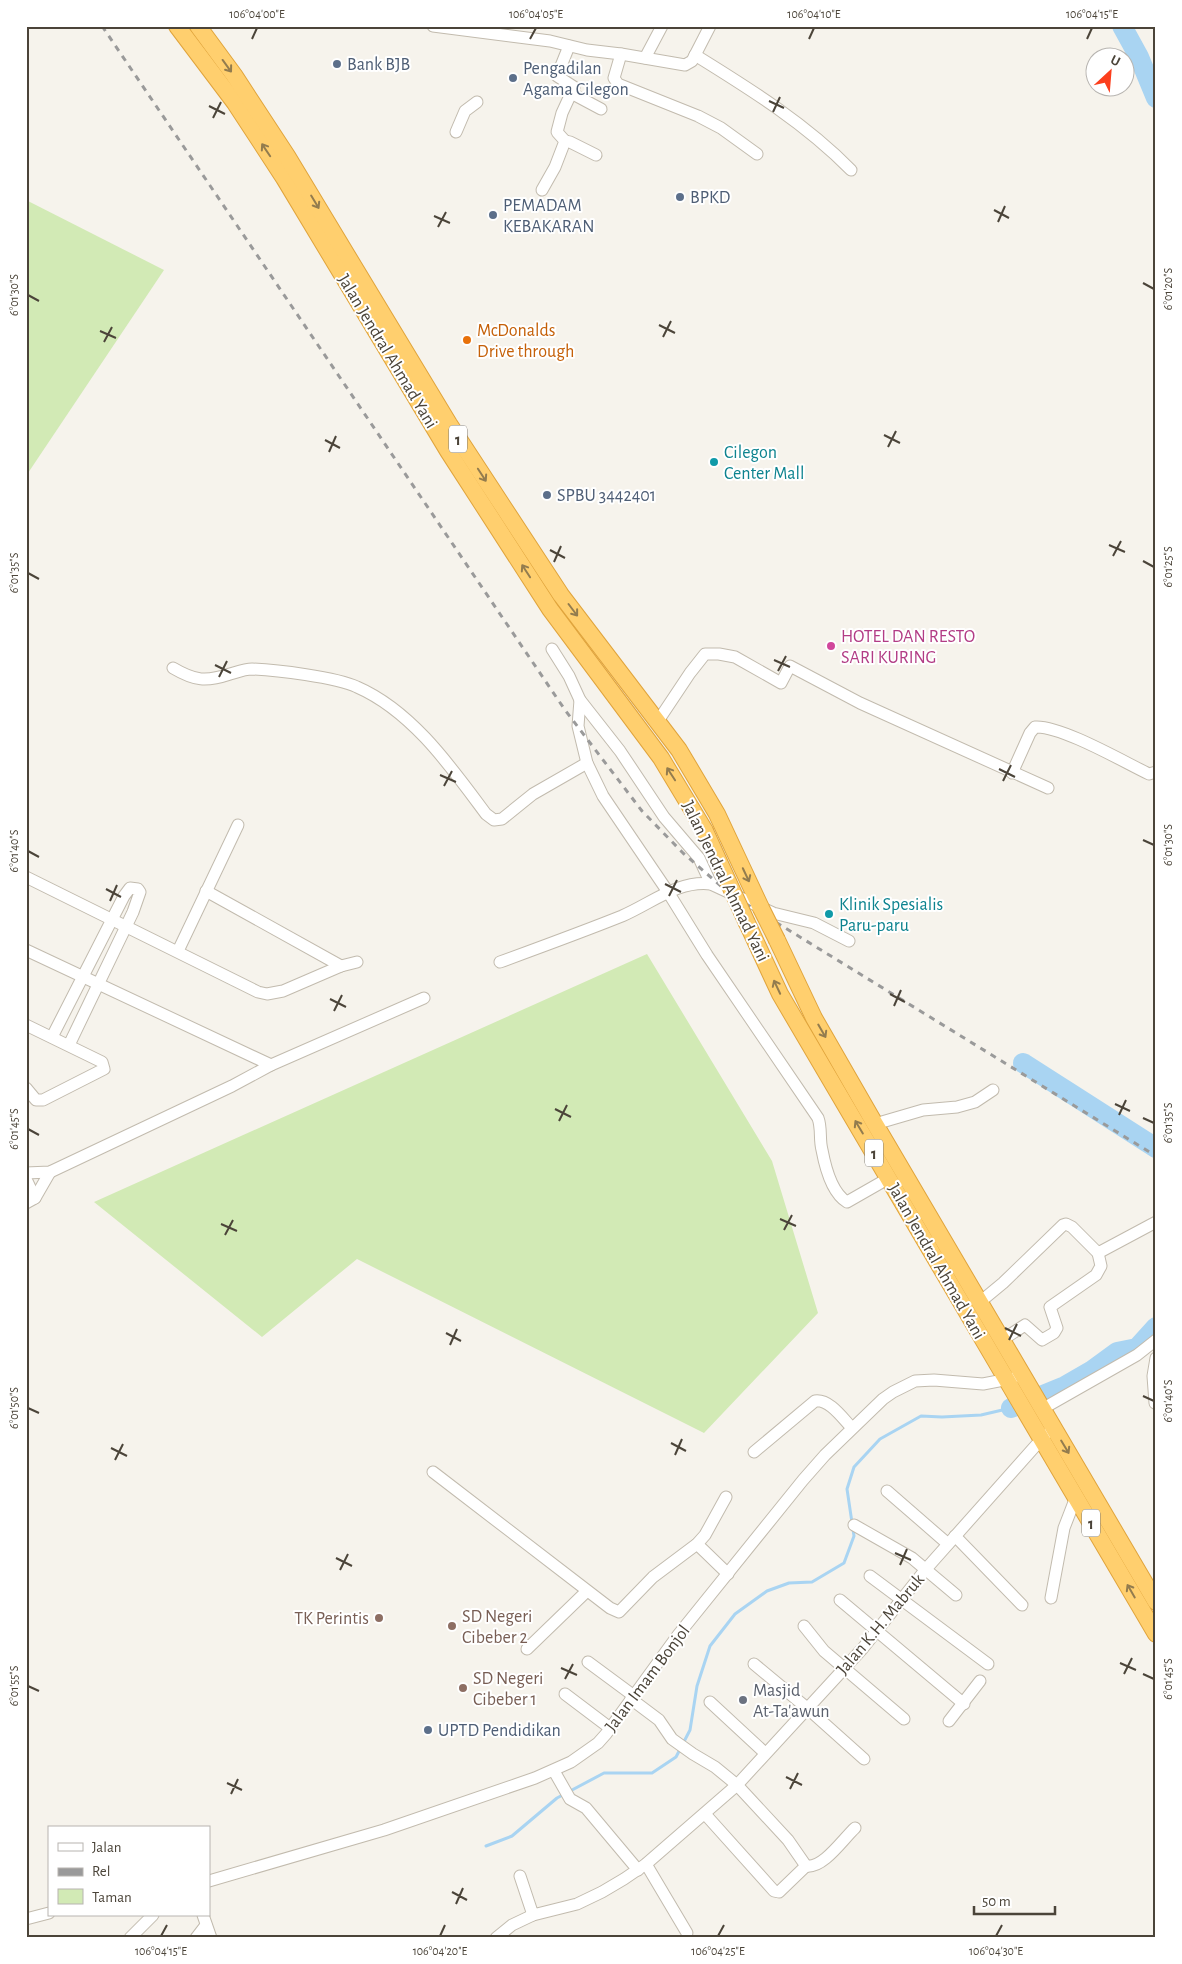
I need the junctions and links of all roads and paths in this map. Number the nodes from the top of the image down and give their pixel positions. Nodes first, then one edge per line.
1 (177, 26) edge
2 (198, 26) edge
3 (433, 26) edge
4 (662, 26) edge
5 (710, 26) edge
6 (569, 46) junction
7 (622, 54) junction
8 (695, 55) junction
9 (645, 58) junction
10 (571, 93) junction
11 (477, 102) dead end
12 (601, 110) dead end
13 (456, 132) dead end
14 (565, 141) junction
15 (757, 154) dead end
16 (596, 155) dead end
17 (851, 170) dead end
18 (542, 190) dead end
19 (552, 649) dead end
20 (173, 668) dead end
21 (580, 700) junction
22 (658, 721) junction
23 (587, 764) junction
24 (1012, 773) junction
25 (1155, 774) edge
26 (1048, 788) dead end
27 (238, 825) dead end
28 (26, 877) edge
29 (711, 884) junction
30 (206, 891) junction
31 (668, 892) junction
32 (113, 919) junction
33 (126, 926) junction
34 (849, 941) dead end
35 (26, 950) edge
36 (178, 951) junction
37 (357, 962) dead end
38 (500, 962) dead end
39 (341, 966) junction
40 (83, 977) junction
41 (99, 985) junction
42 (424, 998) dead end
43 (26, 1025) edge
44 (52, 1037) junction
45 (69, 1045) junction
46 (271, 1065) junction
47 (26, 1088) edge
48 (993, 1090) dead end
49 (875, 1124) junction
50 (26, 1172) edge
51 (50, 1172) junction
52 (889, 1178) junction
53 (26, 1179) edge
54 (31, 1201) edge
55 (1156, 1222) edge
56 (1098, 1253) junction
57 (980, 1302) junction
58 (1002, 1340) junction
59 (1156, 1340) edge
60 (1156, 1358) edge
61 (1023, 1375) junction
62 (1007, 1381) junction
63 (1024, 1394) junction
64 (1155, 1403) edge
65 (1036, 1409) junction
66 (1053, 1427) junction
67 (852, 1428) junction
68 (1040, 1439) junction
69 (754, 1452) dead end
70 (433, 1472) dead end
71 (887, 1492) dead end
72 (726, 1497) dead end
73 (1076, 1497) junction
74 (854, 1525) dead end
75 (951, 1540) junction
76 (697, 1544) junction
77 (926, 1569) junction
78 (728, 1574) junction
79 (870, 1576) dead end
80 (587, 1591) junction
81 (956, 1595) dead end
82 (1051, 1598) dead end
83 (840, 1600) dead end
84 (900, 1600) junction
85 (1156, 1602) edge
86 (1022, 1605) dead end
87 (804, 1626) dead end
88 (876, 1631) junction
89 (1156, 1634) edge
90 (527, 1649) dead end
91 (588, 1662) dead end
92 (754, 1664) dead end
93 (988, 1664) dead end
94 (845, 1667) junction
95 (980, 1681) dead end
96 (565, 1694) dead end
97 (632, 1697) junction
98 (710, 1702) dead end
99 (964, 1704) junction
100 (807, 1708) junction
101 (904, 1719) dead end
102 (949, 1721) dead end
103 (610, 1728) junction
104 (765, 1753) junction
105 (864, 1759) dead end
106 (554, 1771) junction
107 (737, 1785) junction
108 (705, 1814) junction
109 (856, 1828) dead end
110 (806, 1866) junction
111 (642, 1867) junction
112 (520, 1876) dead end
113 (210, 1881) edge
114 (48, 1913) edge
115 (533, 1915) junction
116 (152, 1916) edge
117 (26, 1919) edge
118 (205, 1920) edge
119 (687, 1933) dead end
120 (130, 1938) edge
121 (196, 1938) edge
122 (211, 1938) edge
123 (496, 1938) edge

52 -> 1 highway, Jalan Jendral Ahmad Yani / 1, bridge
2 -> 22 highway, Jalan Jendral Ahmad Yani / 1
3 - 6 street
4 - 9 street
5 - 8 street
6 - 7 street
6 - 10 street
7 - 9 street
7 - 15 street
8 - 9 street
8 - 17 street
10 - 12 street
10 - 14 street
11 - 13 street
14 - 16 street
14 - 18 street
19 - 21 street
20 - 23 street
21 - 23 street
21 - 29 street
22 - 24 street
22 -> 49 highway, Jalan Jendral Ahmad Yani / 1, bridge
23 - 31 street
24 - 25 street
24 - 26 street
27 - 30 street
28 - 32 street
29 - 31 street
29 - 34 street
30 - 36 street
30 - 39 street
31 - 38 street
31 - 52 street
32 - 33 street
32 - 33 street
32 - 40 street
33 - 36 street
33 - 41 street
35 - 40 street
36 - 39 street
37 - 39 street
40 - 41 street
40 - 44 street
41 - 45 street
41 - 46 street
42 - 46 street
43 - 44 street
44 - 45 street
45 - 47 street
46 - 51 street
48 - 49 street
49 - 57 highway, Jalan Jendral Ahmad Yani / 1
50 - 51 street
51 - 54 street
52 - 62 highway, Jalan Jendral Ahmad Yani / 1
53 - 54 street
55 - 56 street
56 - 57 street
56 - 58 street
57 - 58 highway, Jalan Jendral Ahmad Yani / 1
58 - 61 highway, Jalan Jendral Ahmad Yani / 1
59 - 65 street
60 - 64 street
61 - 62 street, Jalan Imam Bonjol
61 - 63 highway, Jalan Jendral Ahmad Yani / 1
62 - 63 highway, Jalan Jendral Ahmad Yani / 1
62 - 67 street, Jalan Imam Bonjol
63 - 65 highway, Jalan Jendral Ahmad Yani / 1
65 - 66 highway, Jalan Jendral Ahmad Yani / 1
65 - 68 highway, Jalan Jendral Ahmad Yani / 1
66 - 68 street, Jalan K.H. Mabruk
66 -> 85 highway, Jalan Jendral Ahmad Yani / 1
67 - 69 street
67 - 78 street, Jalan Imam Bonjol
68 - 73 highway, Jalan Jendral Ahmad Yani / 1
68 - 75 street, Jalan K.H. Mabruk
70 - 80 street
71 - 75 street
72 - 76 street
73 - 82 street
89 -> 73 highway, Jalan Jendral Ahmad Yani / 1
74 - 77 street
75 - 77 street, Jalan K.H. Mabruk
75 - 86 street
76 - 78 street
76 - 80 street
77 - 81 street
77 - 84 street, Jalan K.H. Mabruk
78 - 97 street, Jalan Imam Bonjol
79 - 84 street
80 - 90 street
83 - 88 street
84 - 88 street, Jalan K.H. Mabruk
84 - 93 street
87 - 94 street
88 - 94 street, Jalan K.H. Mabruk
88 - 99 street
91 - 97 street
92 - 100 street
94 - 100 street, Jalan K.H. Mabruk
94 - 101 street
95 - 99 street
96 - 103 street
97 - 103 street, Jalan Imam Bonjol
97 - 107 street
98 - 104 street
99 - 102 street
100 - 104 street, Jalan K.H. Mabruk
100 - 105 street
103 - 106 street, Jalan Imam Bonjol
104 - 107 street, Jalan K.H. Mabruk
106 - 111 street
106 - 113 street, Jalan Imam Bonjol
107 - 108 street, Jalan K.H. Mabruk
107 - 110 street
108 - 110 street
108 - 111 street, Jalan K.H. Mabruk
109 - 110 street
111 - 115 street, Jalan K.H. Mabruk
111 - 119 street
112 - 115 street
114 - 117 street
115 - 123 street, Jalan K.H. Mabruk
116 - 120 street
118 - 121 street
118 - 122 street

